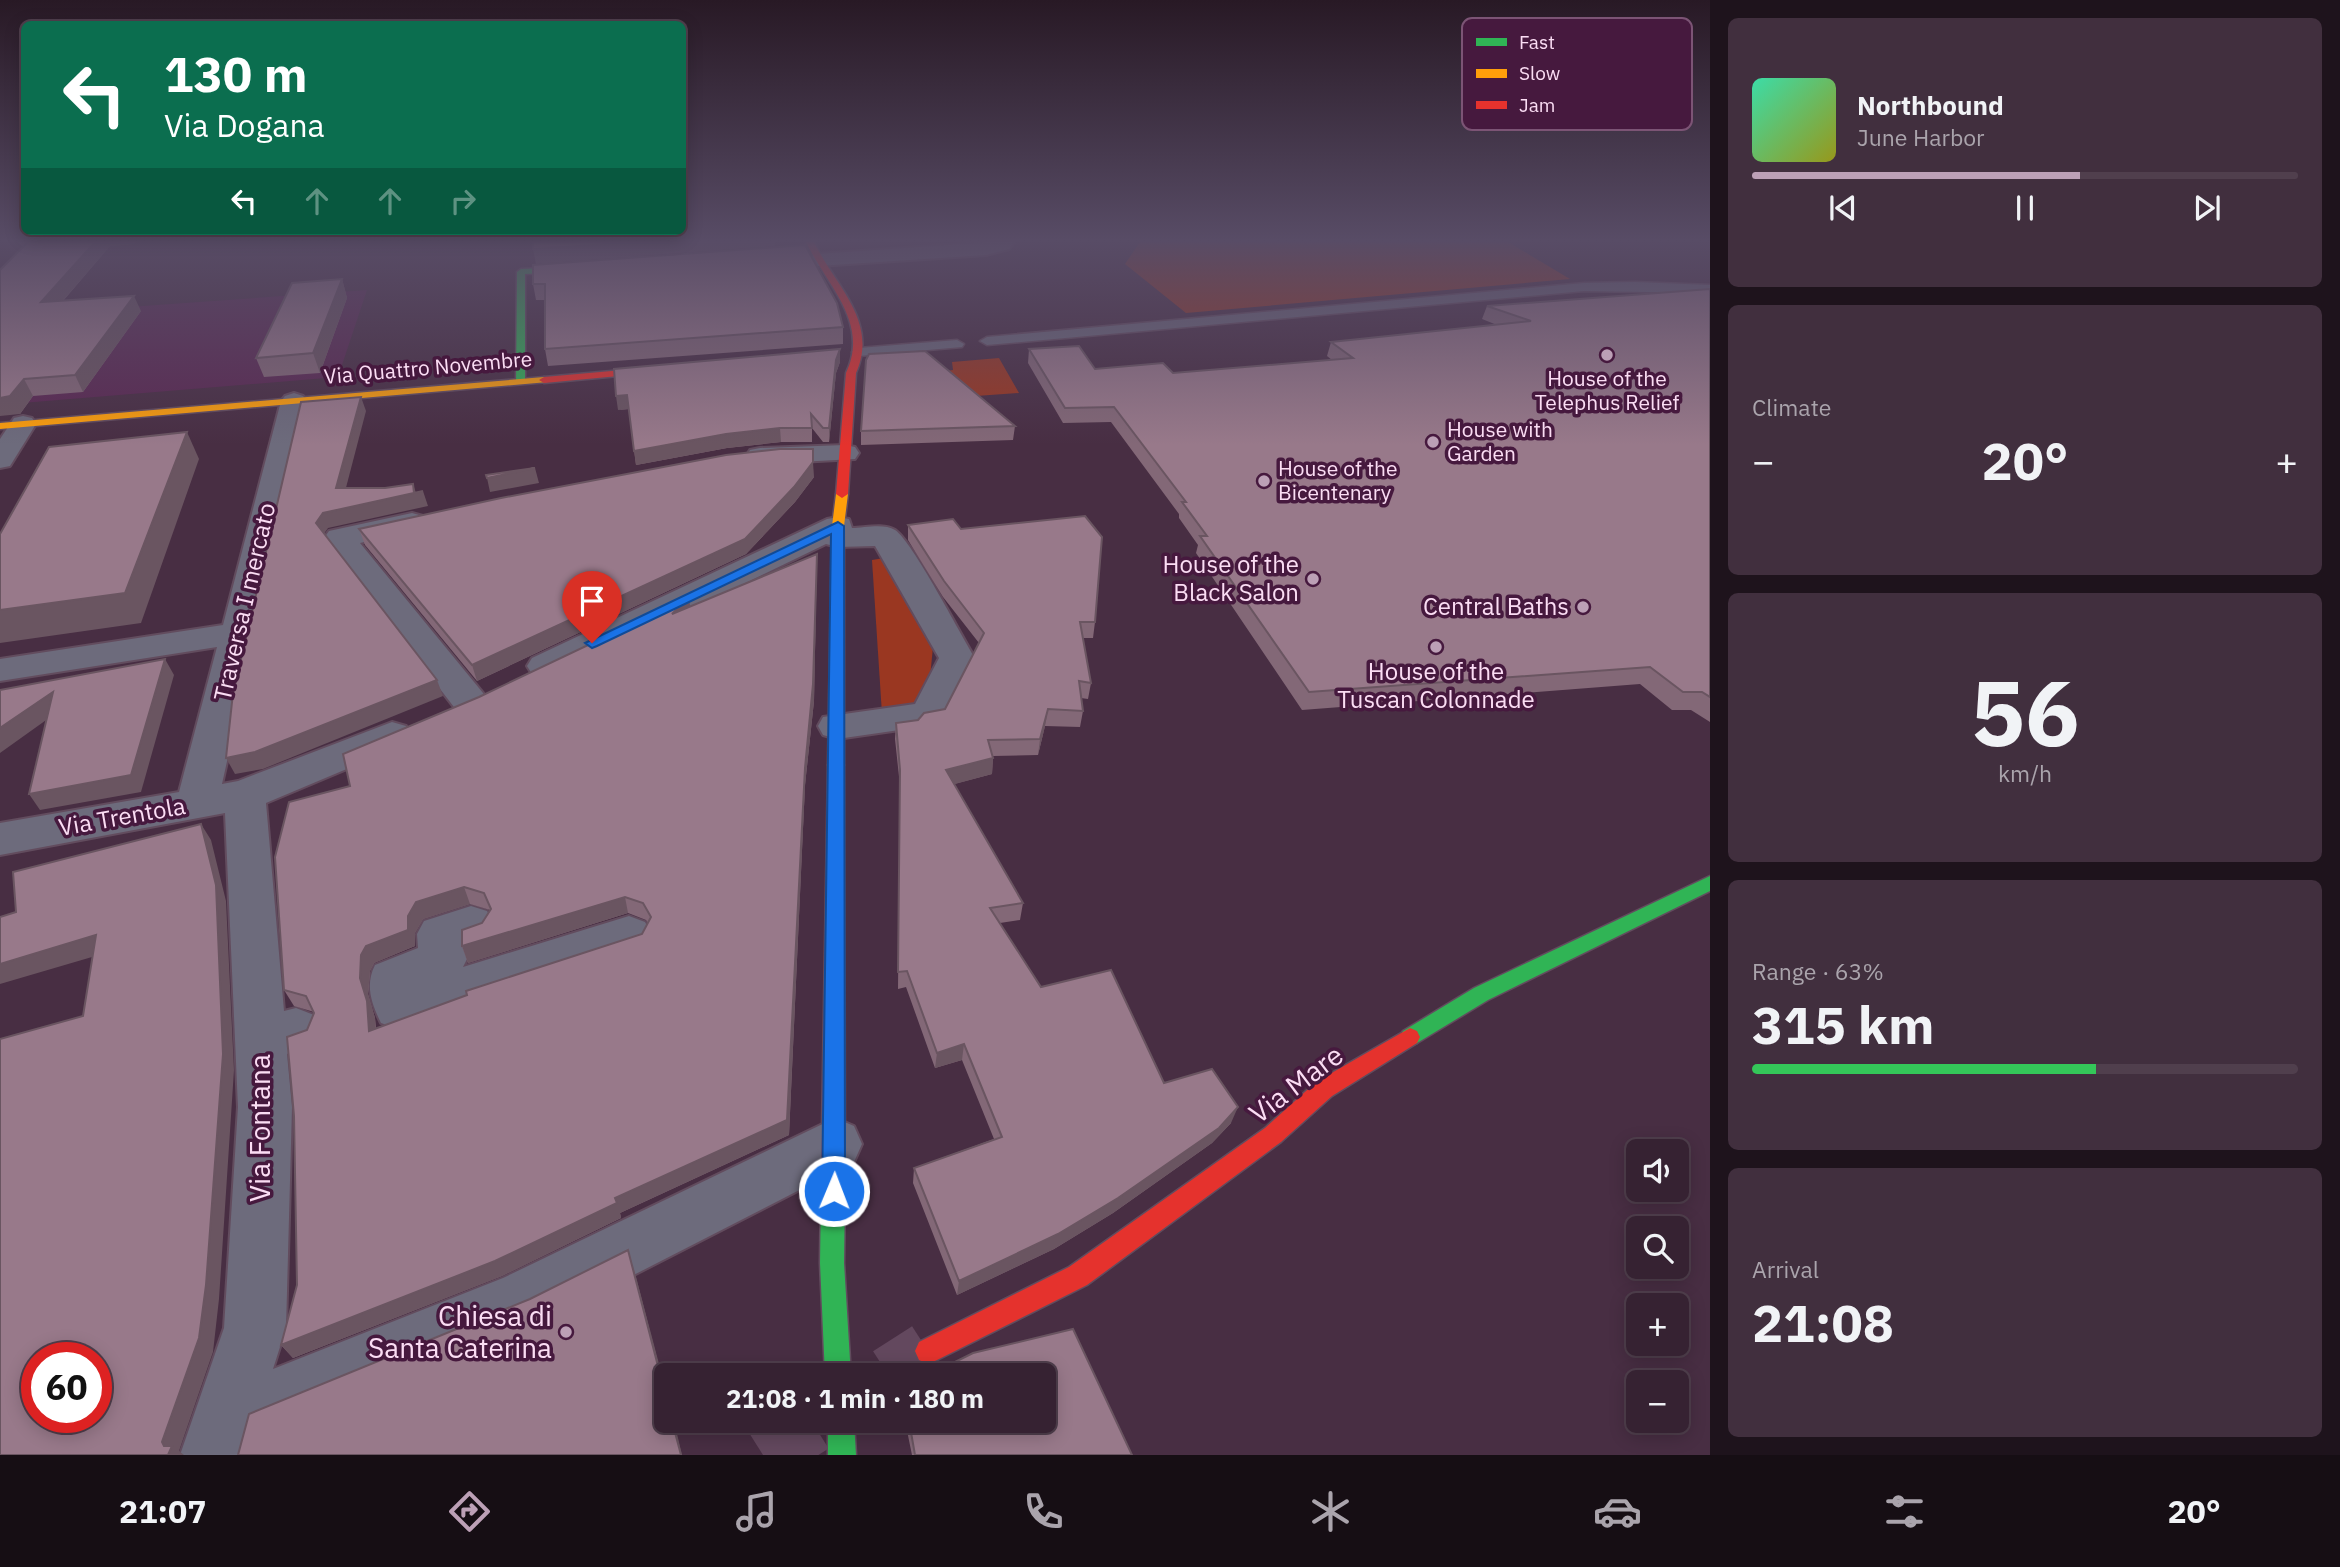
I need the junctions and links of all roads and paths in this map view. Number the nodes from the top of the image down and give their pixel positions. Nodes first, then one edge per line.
1 (521, 310) edge
2 (846, 310) edge
3 (1328, 310) edge
4 (987, 341) dead end
5 (957, 344) dead end
6 (852, 353) junction
7 (685, 368) edge
8 (520, 382) junction
9 (293, 401) junction
10 (11, 425) edge
11 (845, 453) junction
12 (727, 459) edge
13 (0, 460) edge
14 (441, 515) edge
15 (838, 532) junction
16 (238, 633) junction
17 (0, 670) edge
18 (495, 690) junction
19 (837, 726) junction
20 (221, 799) junction
21 (0, 839) edge
22 (1710, 883) edge
23 (471, 925) edge
24 (629, 936) edge
25 (835, 1144) junction
26 (928, 1351) tunnel mouth
27 (837, 1363) edge
28 (841, 1433) edge
29 (218, 1439) edge
30 (842, 1455) edge

1 - 8 street
2 - 6 street
3 - 4 lane
5 - 6 lane
6 - 11 street
7 - 8 street, Via Quattro Novembre
8 - 9 street, Via Quattro Novembre
9 - 10 street, Via Quattro Novembre
9 - 16 street, Traversa I mercato
10 - 13 street
11 - 12 street
11 - 15 street
14 - 18 street
15 - 18 street, Via Trentola
15 - 19 street
15 - 19 street
16 - 17 street
16 - 20 street, Traversa I mercato
18 - 20 street, Via Trentola
19 - 25 street
20 - 21 street, Via Trentola
20 - 29 street, Via Fontana
22 - 26 street, Via Mare
23 - 24 street
25 - 27 street
25 - 29 street
28 - 30 street

